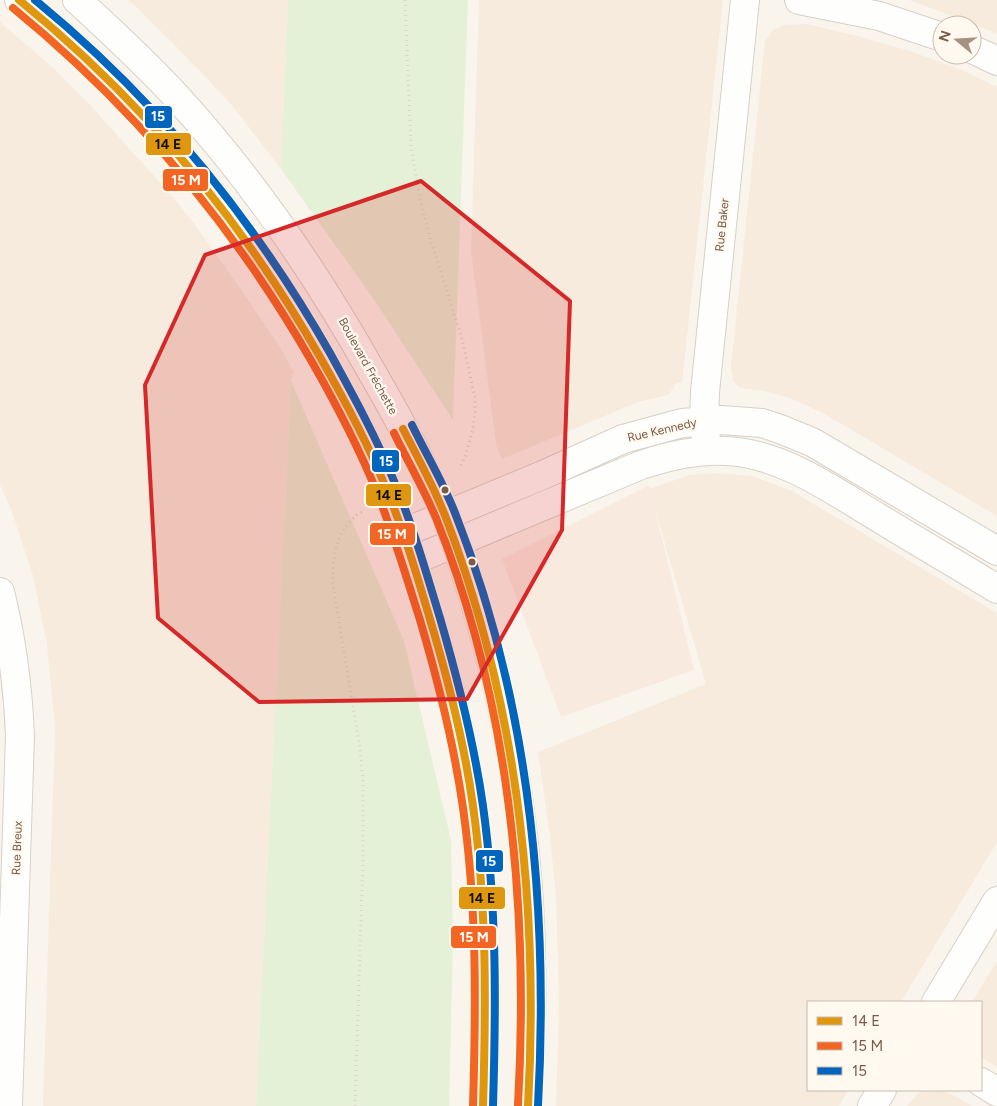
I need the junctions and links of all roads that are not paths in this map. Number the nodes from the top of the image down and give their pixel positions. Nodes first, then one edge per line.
1 (20, 0) edge
2 (77, 0) edge
3 (745, 0) edge
4 (799, 0) edge
5 (932, 34) edge
6 (982, 54) edge
7 (997, 61) edge
8 (704, 421) junction
9 (708, 451) junction
10 (445, 516) junction
11 (403, 533) junction
12 (456, 544) junction
13 (997, 551) edge
14 (412, 561) junction
15 (997, 589) edge
16 (0, 592) edge
17 (997, 902) edge
18 (7, 956) edge
19 (937, 1001) edge
20 (982, 1083) edge
21 (881, 1091) edge
22 (997, 1092) edge
23 (8, 1106) edge
24 (483, 1106) edge
25 (528, 1106) edge
26 (872, 1106) edge

1 - 11 street
2 - 10 street, Boulevard Fréchette
3 - 8 street, Rue Baker
4 - 5 street
6 - 7 street
8 - 9 street, Rue Baker
8 - 10 street, Rue Kennedy
8 - 13 street, Rue Kennedy
9 - 12 street
9 - 15 street
10 - 11 street, Rue Kennedy
10 - 12 street, Boulevard Fréchette
11 - 14 street
12 - 14 street
12 - 25 street, Boulevard Fréchette
14 - 24 street
16 - 18 street, Rue Breux
17 - 19 street
18 - 23 street, Rue Breux
20 - 22 street
21 - 26 street

